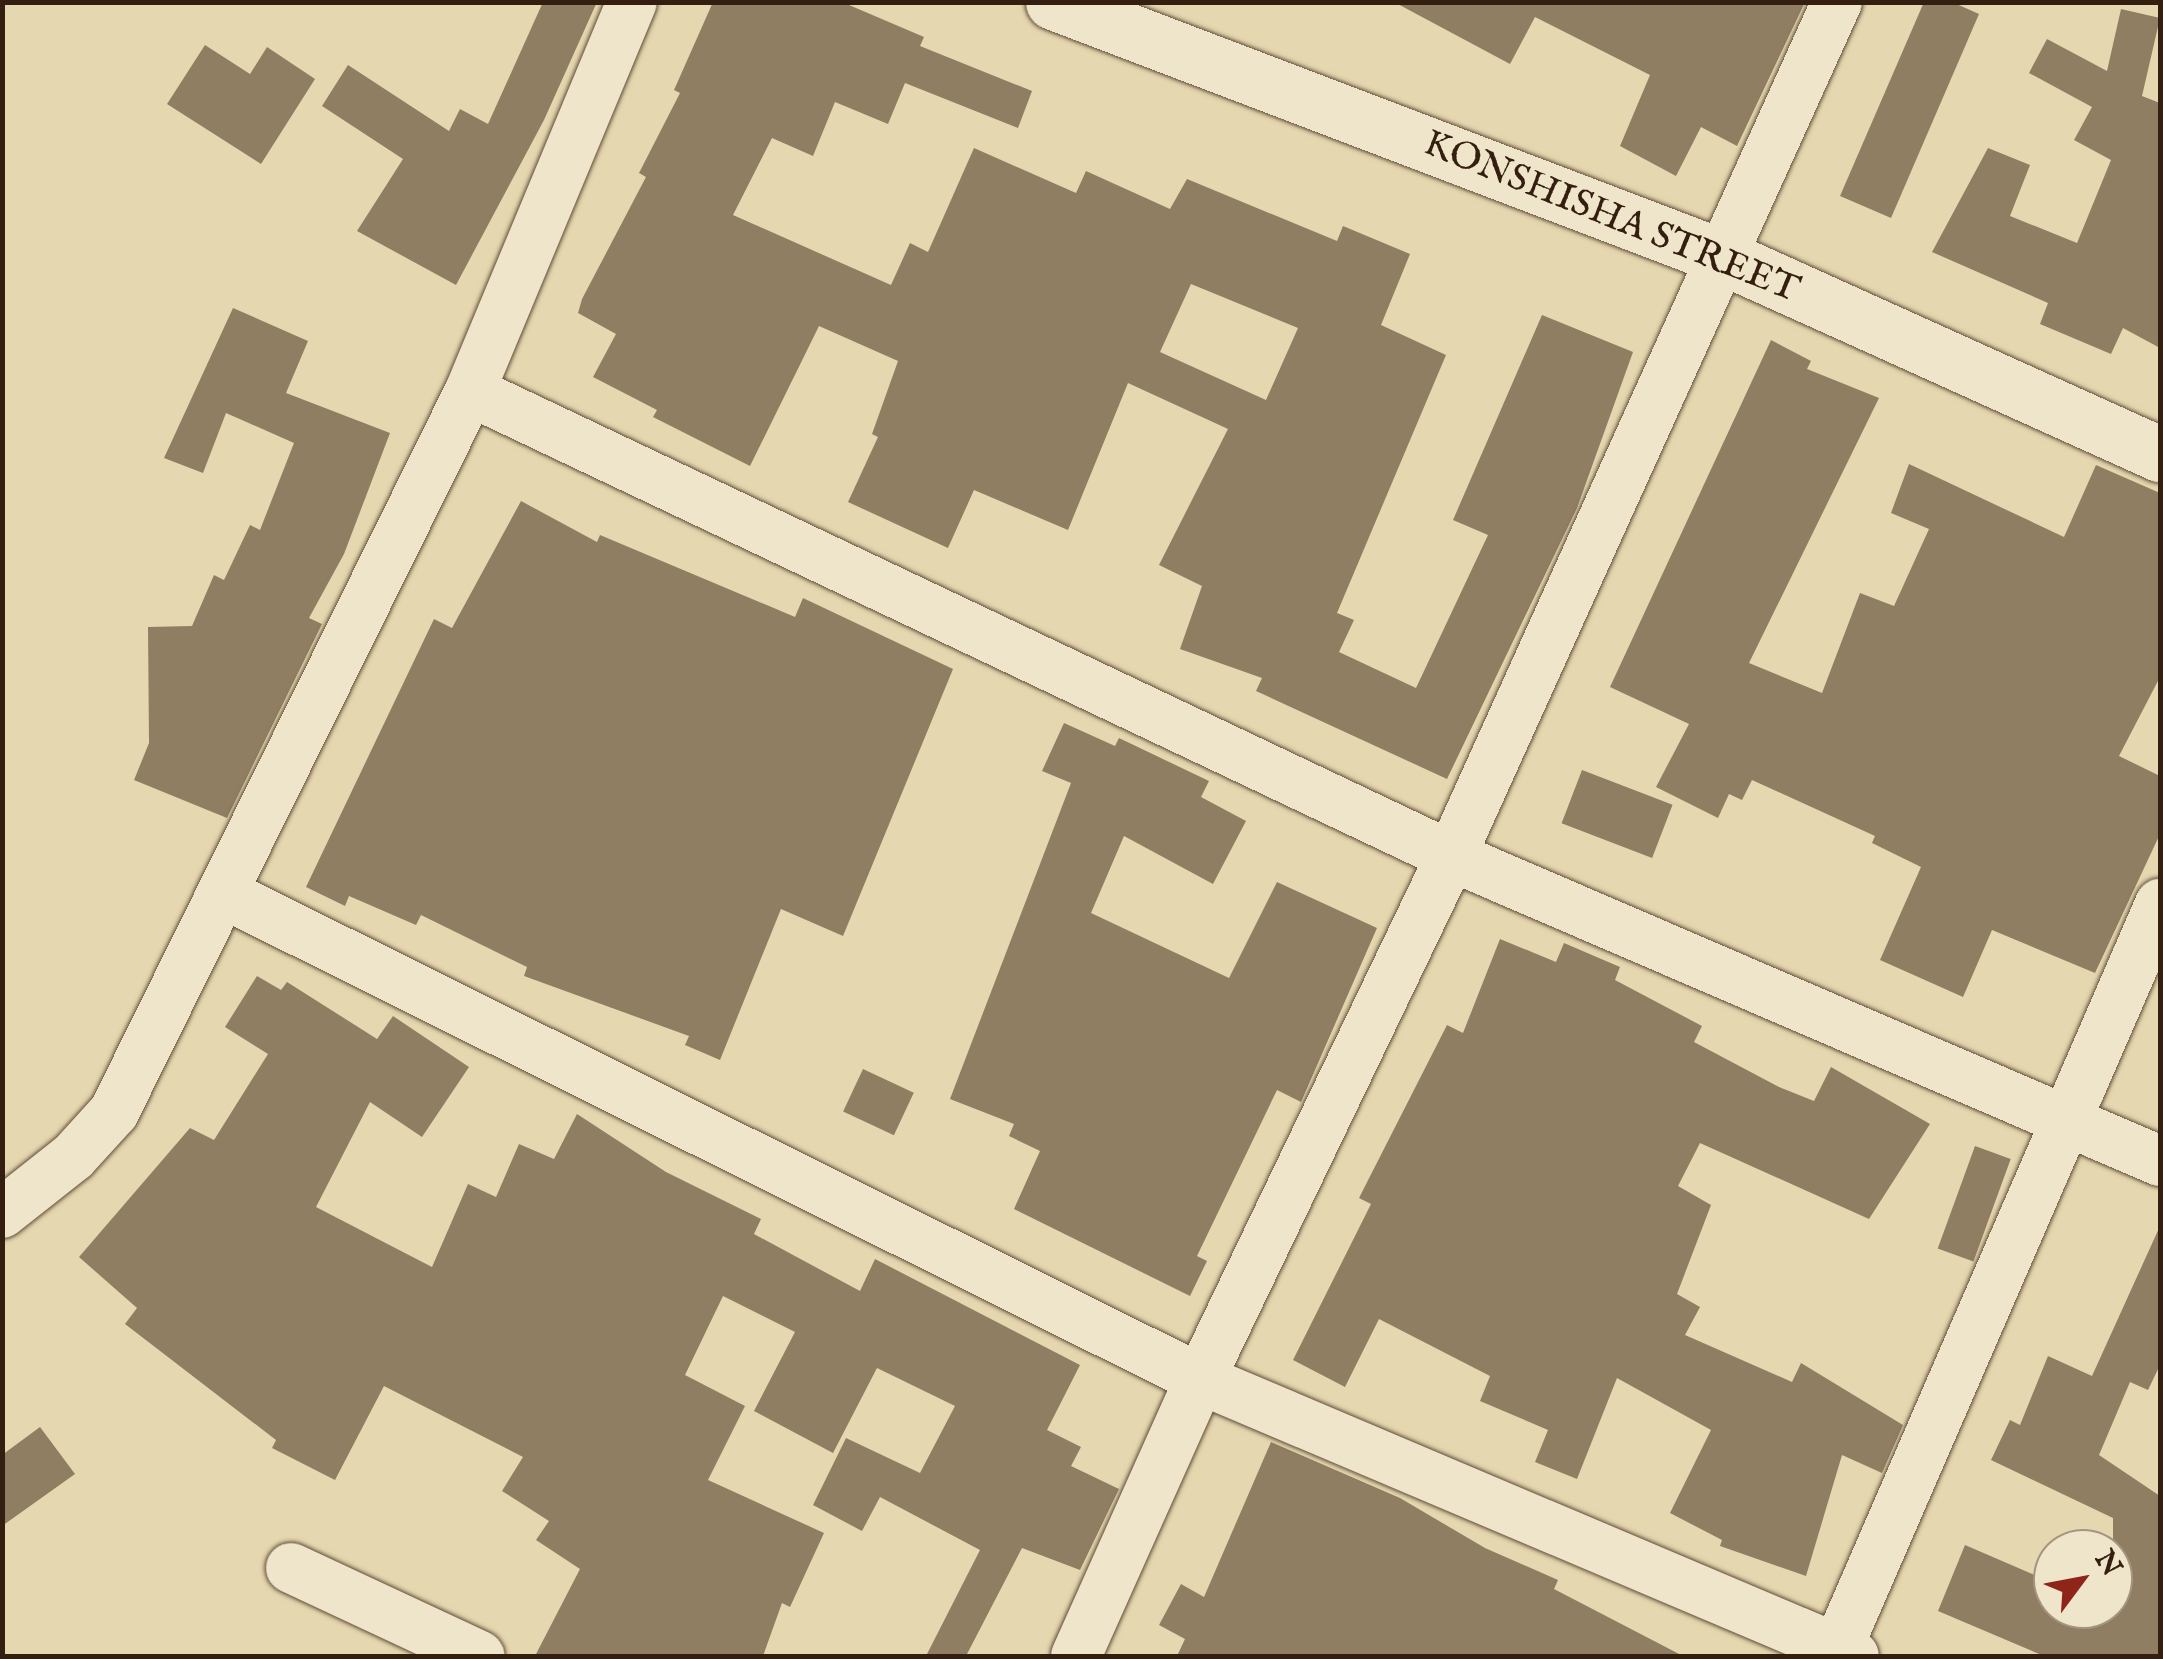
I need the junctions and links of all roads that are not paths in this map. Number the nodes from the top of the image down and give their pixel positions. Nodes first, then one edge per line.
1 (632, 2) edge
2 (1053, 2) edge
3 (1837, 2) edge
4 (1723, 258) junction
5 (470, 391) junction
6 (2160, 454) edge
7 (1451, 856) junction
8 (226, 894) junction
9 (2160, 904) edge
10 (2065, 1117) junction
11 (2160, 1160) edge
12 (2, 1213) edge
13 (1200, 1378) junction
14 (290, 1568) dead end
15 (1842, 1654) edge
16 (480, 1656) edge
17 (1076, 1656) edge

1 - 5 street
2 - 4 street, KONSHISHA STREET
3 - 4 street
4 - 6 street, KONSHISHA STREET
4 - 7 street
5 - 7 street
5 - 8 street
7 - 10 street
7 - 13 street
8 - 12 street
8 - 13 street
9 - 10 street
10 - 11 street
10 - 15 street
13 - 15 street
13 - 17 street
14 - 16 street

